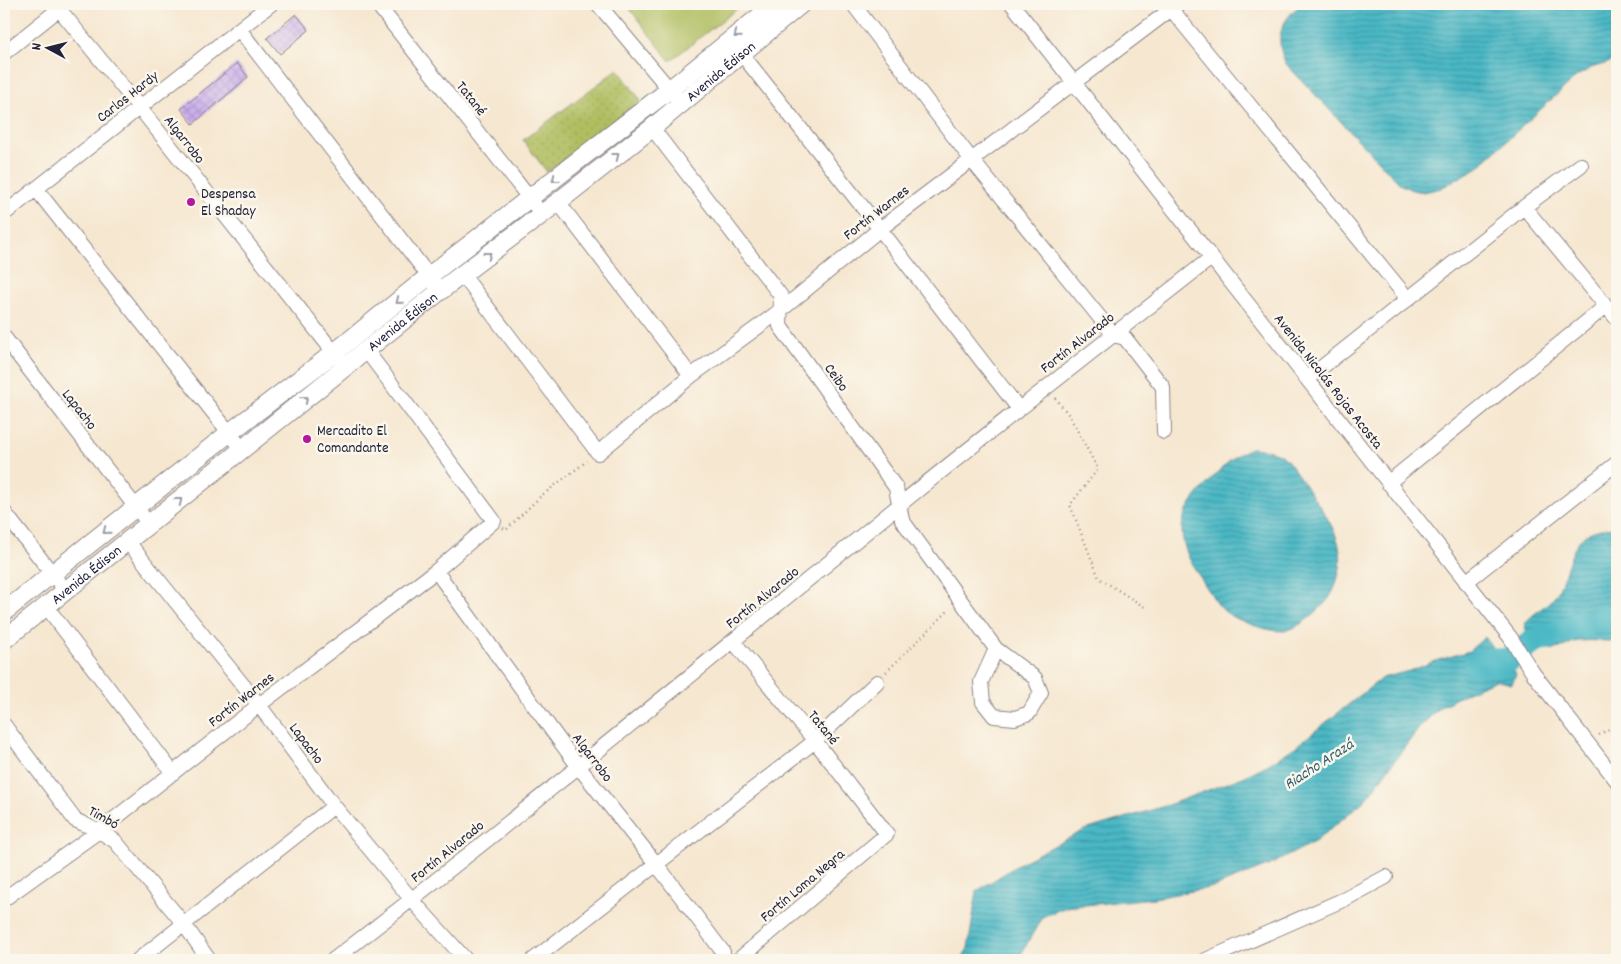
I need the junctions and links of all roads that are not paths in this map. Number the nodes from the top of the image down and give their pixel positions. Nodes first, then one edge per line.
1 (271, 4) edge
2 (376, 4) edge
3 (598, 4) edge
4 (775, 4) edge
5 (853, 4) edge
6 (1012, 4) edge
7 (797, 5) edge
8 (57, 6) edge
9 (1172, 6) edge
10 (239, 29) junction
11 (741, 53) junction
12 (4, 54) edge
13 (1074, 83) junction
14 (670, 90) junction
15 (681, 103) junction
16 (139, 107) junction
17 (652, 128) junction
18 (971, 159) junction
19 (1581, 164) dead end
20 (36, 189) junction
21 (530, 199) junction
22 (558, 202) junction
23 (1524, 207) junction
24 (541, 213) junction
25 (4, 214) edge
26 (880, 228) junction
27 (1211, 258) junction
28 (462, 274) junction
29 (430, 276) junction
30 (440, 291) junction
31 (1408, 299) junction
32 (1606, 306) junction
33 (781, 310) junction
34 (1617, 319) edge
35 (1114, 335) junction
36 (4, 336) edge
37 (366, 350) junction
38 (340, 360) junction
39 (692, 376) junction
40 (1307, 379) junction
41 (1019, 410) junction
42 (1164, 432) dead end
43 (230, 433) junction
44 (243, 450) junction
45 (1617, 462) edge
46 (1388, 483) junction
47 (898, 506) junction
48 (136, 507) junction
49 (4, 512) edge
50 (149, 524) junction
51 (128, 542) junction
52 (436, 571) junction
53 (52, 574) junction
54 (1466, 582) junction
55 (65, 590) junction
56 (46, 606) junction
57 (4, 612) edge
58 (4, 640) edge
59 (734, 641) junction
60 (996, 649) junction
61 (877, 682) road end
62 (258, 705) junction
63 (4, 725) edge
64 (815, 741) junction
65 (578, 766) junction
66 (173, 774) junction
67 (1617, 781) edge
68 (334, 806) junction
69 (99, 832) junction
70 (887, 834) joint
71 (657, 865) junction
72 (1386, 877) dead end
73 (4, 899) edge
74 (412, 900) junction
75 (184, 924) junction
76 (138, 960) edge
77 (209, 960) edge
78 (333, 960) edge
79 (466, 960) edge
80 (533, 960) edge
81 (723, 960) edge
82 (738, 960) edge
83 (1206, 960) edge

1 - 10 street, Carlos Hardy
2 - 21 street, Tatané
3 - 14 street
4 -> 14 main road, Avenida Édison
5 - 18 street
6 - 13 street, Avenida Nicolás Rojas Acosta
7 - 11 main road, Avenida Édison
8 - 12 street
8 - 16 street, Algarrobo
9 - 13 street, Fortín Warnes
9 - 31 street
10 - 16 street, Carlos Hardy
10 - 29 street
11 - 15 main road, Avenida Édison
11 - 26 street
13 - 18 street, Fortín Warnes
13 - 27 street, Avenida Nicolás Rojas Acosta
14 - 15 street
14 -> 21 main road, Avenida Édison
15 - 17 main road, Avenida Édison
16 - 20 street, Carlos Hardy
16 - 38 street, Algarrobo
22 -> 17 main road, Avenida Édison
17 - 33 street, Ceibo
18 - 26 street, Fortín Warnes
18 - 35 street
19 - 23 street
20 - 25 street, Carlos Hardy
20 - 43 street
21 - 24 street, Tatané
21 - 29 main road, Avenida Édison
22 - 24 main road, Avenida Édison
22 - 39 street
23 - 31 street
23 - 32 street
28 -> 24 main road, Avenida Édison
26 - 33 street, Fortín Warnes
26 - 41 street
27 - 35 street, Fortín Alvarado
27 - 40 street, Avenida Nicolás Rojas Acosta
28 - 30 main road, Avenida Édison
28 - 39 street, Fortín Warnes
29 - 30 street
29 -> 38 main road, Avenida Édison
30 - 37 main road, Avenida Édison
31 - 40 street
32 - 34 street
32 - 46 street
33 - 39 street, Fortín Warnes
33 - 47 street, Ceibo
35 - 41 street, Fortín Alvarado
35 - 42 street
36 - 48 street, Lapacho
37 - 38 main road, Avenida Édison
37 - 52 street, Fortín Warnes
38 - 43 main road, Avenida Édison
44 -> 38 main road, Avenida Édison
40 - 46 street, Avenida Nicolás Rojas Acosta
41 - 47 street, Fortín Alvarado
43 - 44 street
43 - 48 main road, Avenida Édison
50 -> 44 main road, Avenida Édison
45 - 54 street
46 - 54 street, Avenida Nicolás Rojas Acosta
47 - 59 street, Fortín Alvarado
47 - 60 street, Ceibo
48 - 50 street, Lapacho
48 -> 53 main road, Avenida Édison
49 - 53 street
50 - 51 main road, Avenida Édison
51 - 55 main road, Avenida Édison
51 - 62 street, Lapacho
52 - 62 street, Fortín Warnes
52 - 65 street, Algarrobo
53 - 55 street
53 - 57 main road, Avenida Édison
54 - 67 street, Avenida Nicolás Rojas Acosta
55 - 56 main road, Avenida Édison
56 - 58 main road, Avenida Édison
56 - 66 street
59 - 64 street, Tatané
59 - 65 street, Fortín Alvarado
60 - 60 street, Ceibo
61 - 64 street
62 - 66 street, Fortín Warnes
62 - 68 street, Lapacho
63 - 69 street, Timbó
64 - 70 street, Tatané
64 - 71 street
65 - 71 street, Algarrobo
65 - 74 street, Fortín Alvarado
66 - 69 street, Fortín Warnes
68 - 74 street, Lapacho
68 - 75 street
69 - 73 street, Fortín Warnes
69 - 75 street, Timbó
70 - 82 street, Fortín Loma Negra
71 - 80 street
71 - 81 street, Algarrobo
72 - 83 street
74 - 78 street, Fortín Alvarado
74 - 79 street, Lapacho
75 - 76 street
75 - 77 street, Timbó

